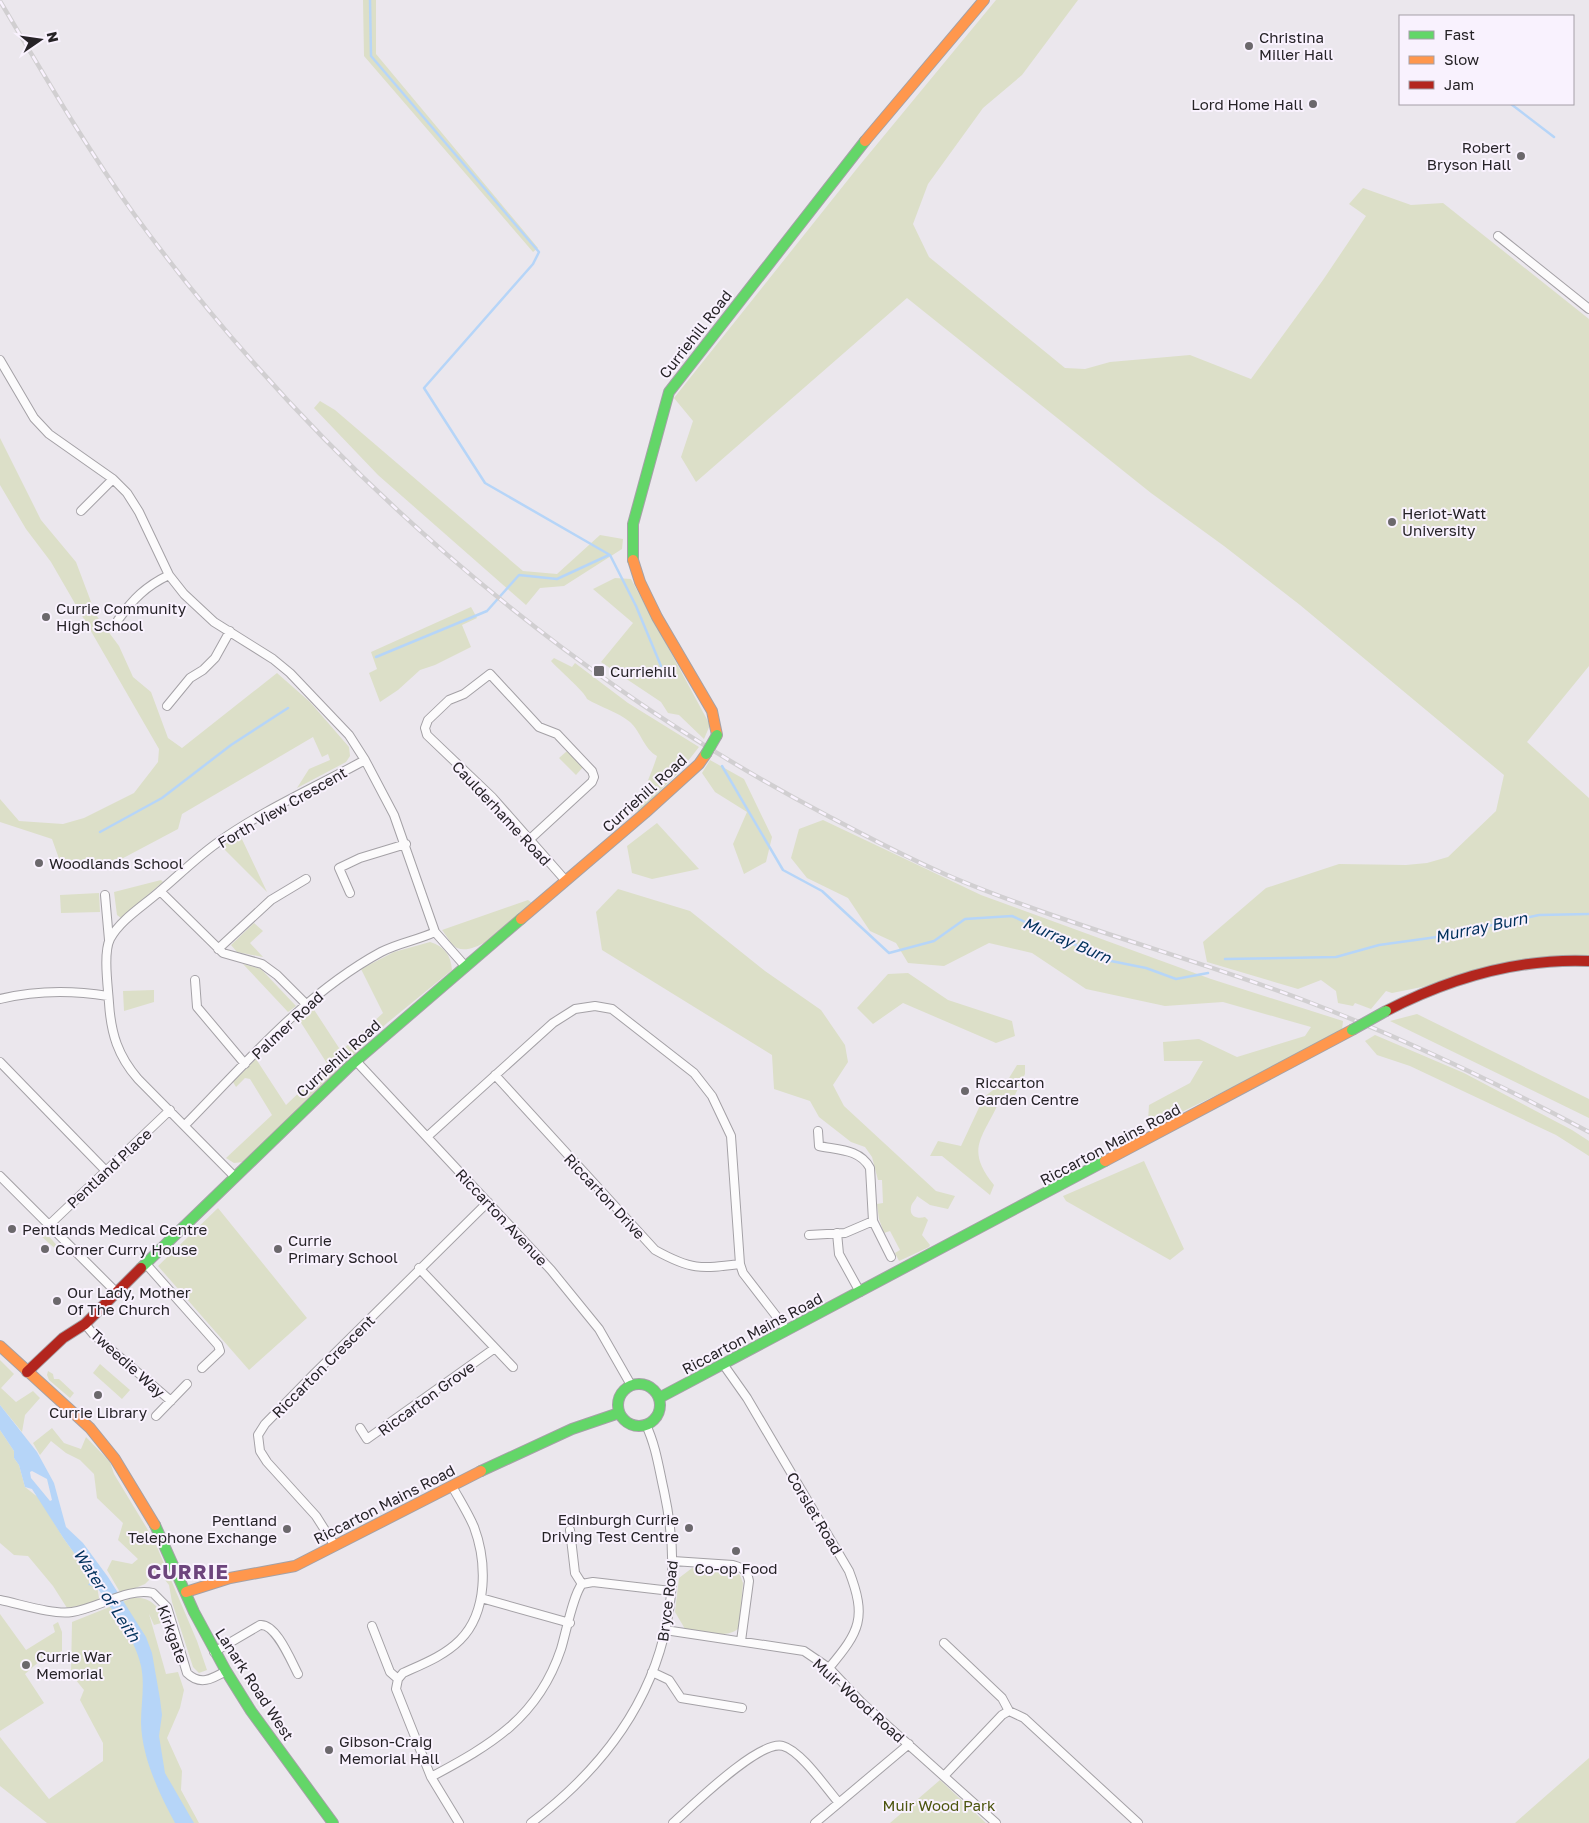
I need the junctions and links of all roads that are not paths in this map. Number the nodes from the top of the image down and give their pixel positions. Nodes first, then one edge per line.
1 (984, 0) edge
2 (1498, 236) dead end
3 (1589, 309) edge
4 (0, 360) edge
5 (113, 479) junction
6 (81, 511) dead end
7 (170, 575) junction
8 (118, 620) dead end
9 (230, 632) junction
10 (167, 706) dead end
11 (365, 760) junction
12 (529, 840) junction
13 (406, 844) junction
14 (306, 879) dead end
15 (566, 881) junction
16 (160, 891) junction
17 (350, 893) dead end
18 (105, 895) dead end
19 (435, 932) junction
20 (109, 940) junction
21 (218, 949) junction
22 (1589, 961) edge
23 (466, 966) junction
24 (195, 980) dead end
25 (108, 996) junction
26 (0, 999) edge
27 (306, 1004) junction
28 (356, 1061) junction
29 (0, 1062) edge
30 (245, 1064) junction
31 (495, 1076) junction
32 (170, 1110) junction
33 (185, 1125) junction
34 (818, 1131) dead end
35 (428, 1136) junction
36 (106, 1171) junction
37 (0, 1176) edge
38 (234, 1176) junction
39 (488, 1202) junction
40 (873, 1221) junction
41 (49, 1225) junction
42 (837, 1233) junction
43 (809, 1235) dead end
44 (891, 1257) dead end
45 (146, 1264) junction
46 (740, 1264) junction
47 (420, 1268) junction
48 (860, 1292) junction
49 (117, 1293) junction
50 (85, 1324) junction
51 (787, 1330) junction
52 (0, 1346) edge
53 (495, 1348) junction
54 (723, 1364) junction
55 (513, 1367) dead end
56 (202, 1368) dead end
57 (27, 1372) junction
58 (187, 1384) dead end
59 (631, 1385) junction
60 (658, 1398) junction
61 (171, 1401) junction
62 (619, 1413) junction
63 (156, 1416) dead end
64 (646, 1425) junction
65 (360, 1428) dead end
66 (452, 1486) junction
67 (570, 1530) dead end
68 (335, 1546) junction
69 (673, 1561) junction
70 (582, 1584) junction
71 (671, 1591) junction
72 (186, 1592) junction
73 (481, 1598) junction
74 (0, 1600) edge
75 (570, 1623) junction
76 (372, 1626) dead end
77 (665, 1630) junction
78 (742, 1641) junction
79 (944, 1643) dead end
80 (952, 1650) junction
81 (214, 1652) junction
82 (946, 1656) dead end
83 (829, 1668) junction
84 (226, 1671) junction
85 (652, 1672) junction
86 (298, 1674) dead end
87 (398, 1679) junction
88 (742, 1708) dead end
89 (1009, 1711) junction
90 (909, 1744) junction
91 (944, 1776) junction
92 (431, 1777) junction
93 (839, 1802) junction
94 (333, 1823) edge
95 (459, 1823) edge
96 (530, 1823) edge
97 (673, 1823) edge
98 (815, 1823) edge
99 (996, 1823) edge
100 (1138, 1823) edge

1 - 15 street, Curriehill Road, bridge
2 - 3 street
4 - 5 street
5 - 6 street
5 - 7 street
7 - 8 street
7 - 9 street
9 - 10 street
9 - 11 street
11 - 13 street
11 - 16 street, Forth View Crescent
12 - 12 street, Caulderhame Road
12 - 15 street, Caulderhame Road
13 - 17 street
13 - 19 street
14 - 21 street
15 - 23 street, Curriehill Road
16 - 20 street, Forth View Crescent
16 - 21 street
18 - 20 street
19 - 23 street
19 - 27 street, Palmer Road
20 - 25 street
21 - 27 street
22 - 48 street, Riccarton Mains Road, bridge
23 - 28 street, Curriehill Road
24 - 30 street, Palmer Road
25 - 26 street
25 - 32 street
27 - 30 street, Palmer Road
28 - 35 street, Riccarton Avenue
28 - 38 street, Curriehill Road
29 - 36 street
30 - 33 street, Palmer Road
31 - 35 street
31 - 46 street, Riccarton Drive
31 - 46 street
32 - 33 street
32 - 36 street, Pentland Place
33 - 38 street
34 - 40 street
35 - 39 street, Riccarton Avenue
36 - 41 street, Pentland Place
37 - 41 street
38 - 45 street, Curriehill Road
39 - 47 street, Riccarton Crescent
39 - 59 street, Riccarton Avenue
40 - 42 street
40 - 44 street
41 - 49 street
42 - 43 street
42 - 48 street
45 - 49 street, Curriehill Road
45 - 56 street
46 - 51 street
47 - 53 street
47 - 68 street, Riccarton Crescent
48 - 51 street, Riccarton Mains Road
49 - 50 street, Curriehill Road
50 - 57 street, Curriehill Road
50 - 61 street, Tweedie Way
51 - 54 street, Riccarton Mains Road
52 - 57 street, Lanark Road West
53 - 55 street
53 - 65 street, Riccarton Grove
54 - 60 street, Riccarton Mains Road
54 - 83 street, Corslet Road
57 - 72 street, Lanark Road West
58 - 61 street, Tweedie Way
59 - 60 street
59 - 62 street
60 - 64 street
61 - 63 street, Tweedie Way
62 - 64 street
62 - 66 street, Riccarton Mains Road
64 - 69 street, Bryce Road
66 - 68 street, Riccarton Mains Road
66 - 73 street
67 - 70 street
68 - 72 street, Riccarton Mains Road
69 - 71 street, Bryce Road
69 - 78 street
70 - 71 street
70 - 75 street
71 - 77 street, Bryce Road
72 - 81 street, Lanark Road West
73 - 75 street
73 - 87 street
74 - 84 street, Kirkgate
75 - 92 street
76 - 87 street
77 - 78 street, Muir Wood Road
77 - 85 street, Bryce Road
78 - 83 street, Muir Wood Road
79 - 80 street
80 - 82 street
80 - 89 street
81 - 84 street, Lanark Road West
81 - 86 street
83 - 90 street, Muir Wood Road
84 - 94 street, Lanark Road West
85 - 88 street
85 - 96 street, Bryce Road
87 - 92 street
89 - 91 street
89 - 100 street
90 - 91 street, Muir Wood Road
90 - 93 street
91 - 99 street, Muir Wood Road
92 - 95 street
93 - 97 street
93 - 98 street

